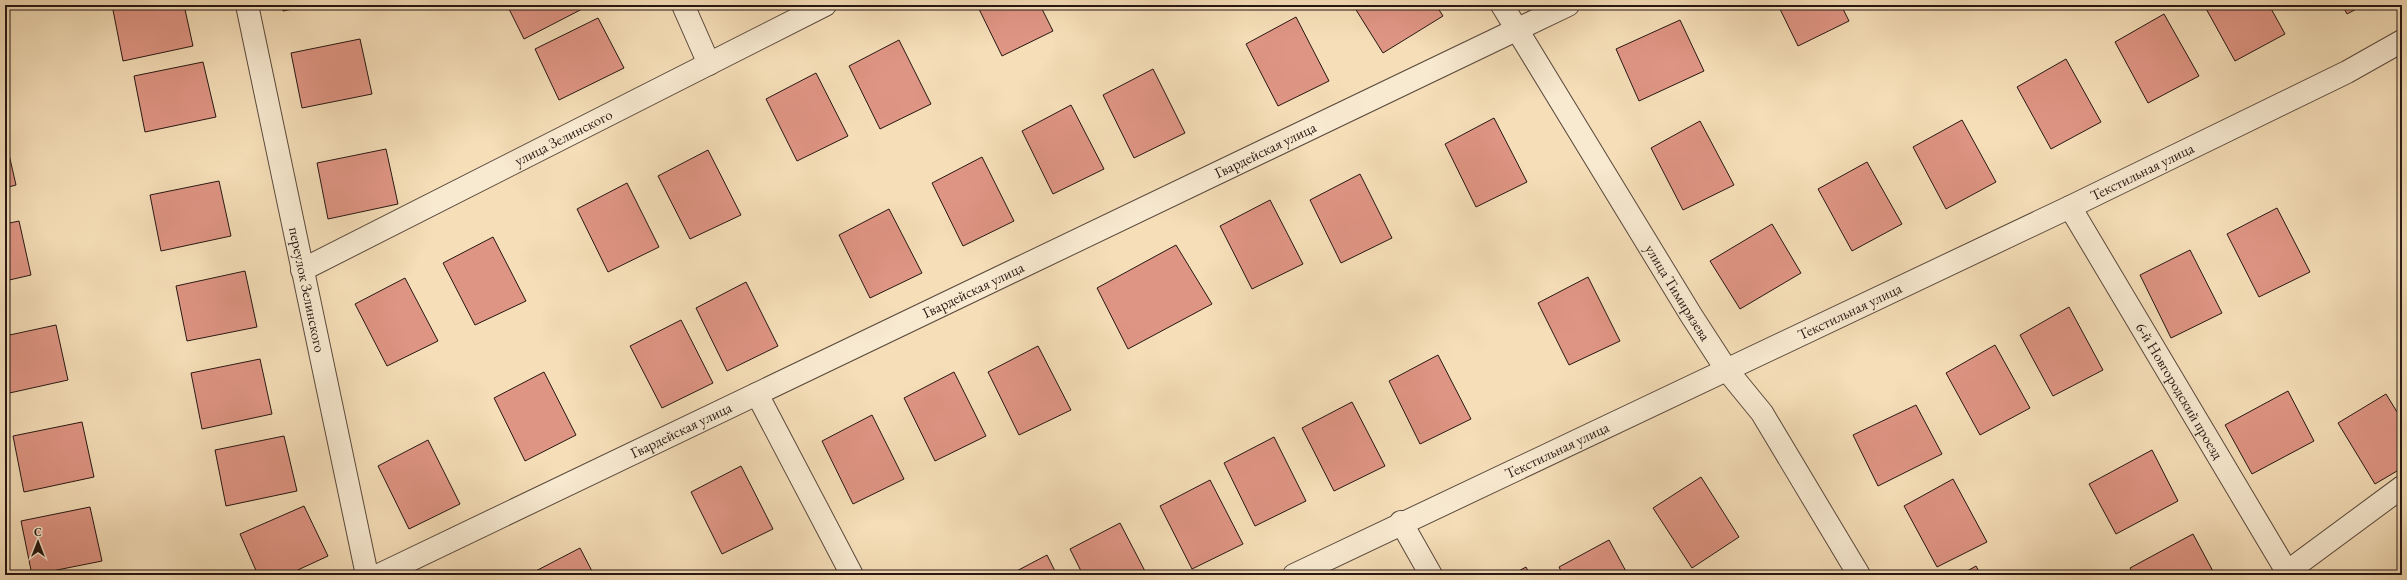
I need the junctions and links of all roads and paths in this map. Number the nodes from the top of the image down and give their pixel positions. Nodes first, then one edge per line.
1 (246, 5) edge
2 (683, 5) edge
3 (825, 5) edge
4 (1502, 5) edge
5 (1568, 5) edge
6 (1517, 29) junction
7 (2402, 41) edge
8 (709, 64) junction
9 (2070, 207) junction
10 (302, 270) junction
11 (1726, 369) junction
12 (757, 394) junction
13 (2402, 487) edge
14 (1401, 522) junction
15 (2288, 574) edge
16 (368, 575) edge
17 (379, 575) edge
18 (852, 575) edge
19 (1294, 575) edge
20 (1431, 575) edge
21 (1859, 575) edge

1 - 10 street, переулок Зелинского
2 - 8 street
3 - 8 street, улица Зелинского
4 - 6 street, улица Тимирязева
5 - 6 street, Гвардейская улица
6 - 11 street, улица Тимирязева
6 - 12 street, Гвардейская улица
7 - 9 street, Текстильная улица
8 - 10 street, улица Зелинского
9 - 11 street, Текстильная улица
9 - 15 street, 6-й Новгородский проезд
10 - 16 street, переулок Зелинского
11 - 14 street, Текстильная улица
11 - 21 street, улица Тимирязева
12 - 17 street, Гвардейская улица
12 - 18 street
13 - 15 street
14 - 19 street, Текстильная улица
14 - 20 street

